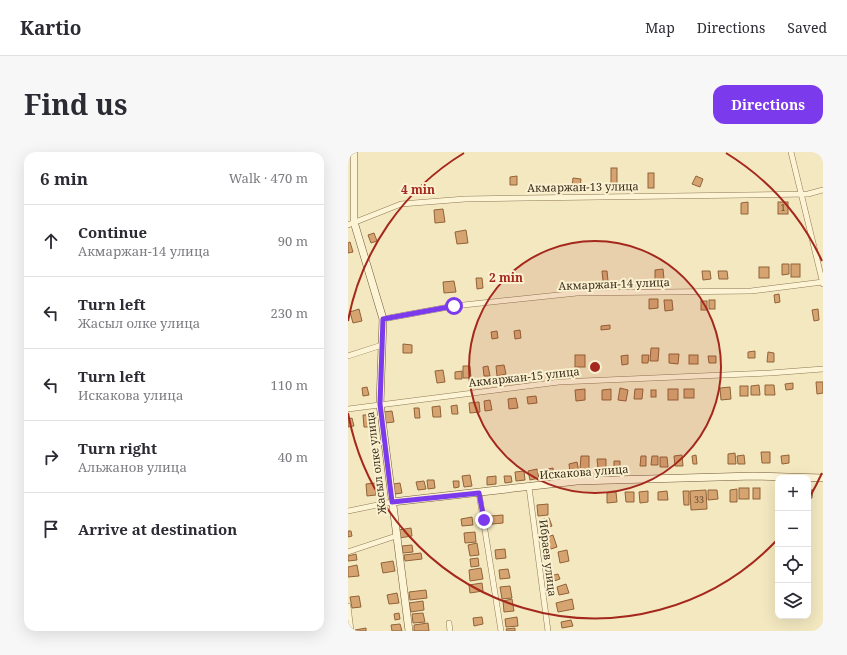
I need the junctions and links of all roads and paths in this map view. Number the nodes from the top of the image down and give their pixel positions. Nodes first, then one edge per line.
1 (354, 152) edge
2 (791, 152) edge
3 (823, 190) edge
4 (801, 194) junction
5 (351, 224) edge
6 (823, 283) edge
7 (383, 319) junction
8 (382, 345) junction
9 (348, 356) edge
10 (823, 369) edge
11 (380, 404) junction
12 (348, 409) edge
13 (823, 478) edge
14 (529, 487) junction
15 (479, 493) junction
16 (392, 502) junction
17 (348, 511) edge
18 (396, 536) junction
19 (348, 552) edge
20 (348, 606) edge
21 (449, 623) dead end
22 (351, 631) edge
23 (409, 631) edge
24 (450, 631) edge
25 (501, 631) edge
26 (548, 631) edge

1 - 5 street, Жасыл олке улица
2 - 4 street
3 - 4 street, Акмаржан-13 улица
4 - 5 street, Акмаржан-13 улица
4 - 6 street
5 - 7 street, Жасыл олке улица
6 - 7 street, Акмаржан-14 улица
7 - 8 street, Жасыл олке улица
8 - 9 street
8 - 11 street, Жасыл олке улица
10 - 11 street, Акмаржан-15 улица
11 - 12 street, Акмаржан-15 улица
11 - 16 street, Жасыл олке улица
13 - 14 street, Искакова улица
14 - 15 street, Искакова улица
14 - 26 street, Ибраев улица
15 - 16 street, Искакова улица
15 - 25 street
16 - 17 street, Искакова улица
16 - 18 street, Жасыл олке улица
18 - 19 street
18 - 23 street, Жасыл олке улица
20 - 22 street
21 - 24 street

